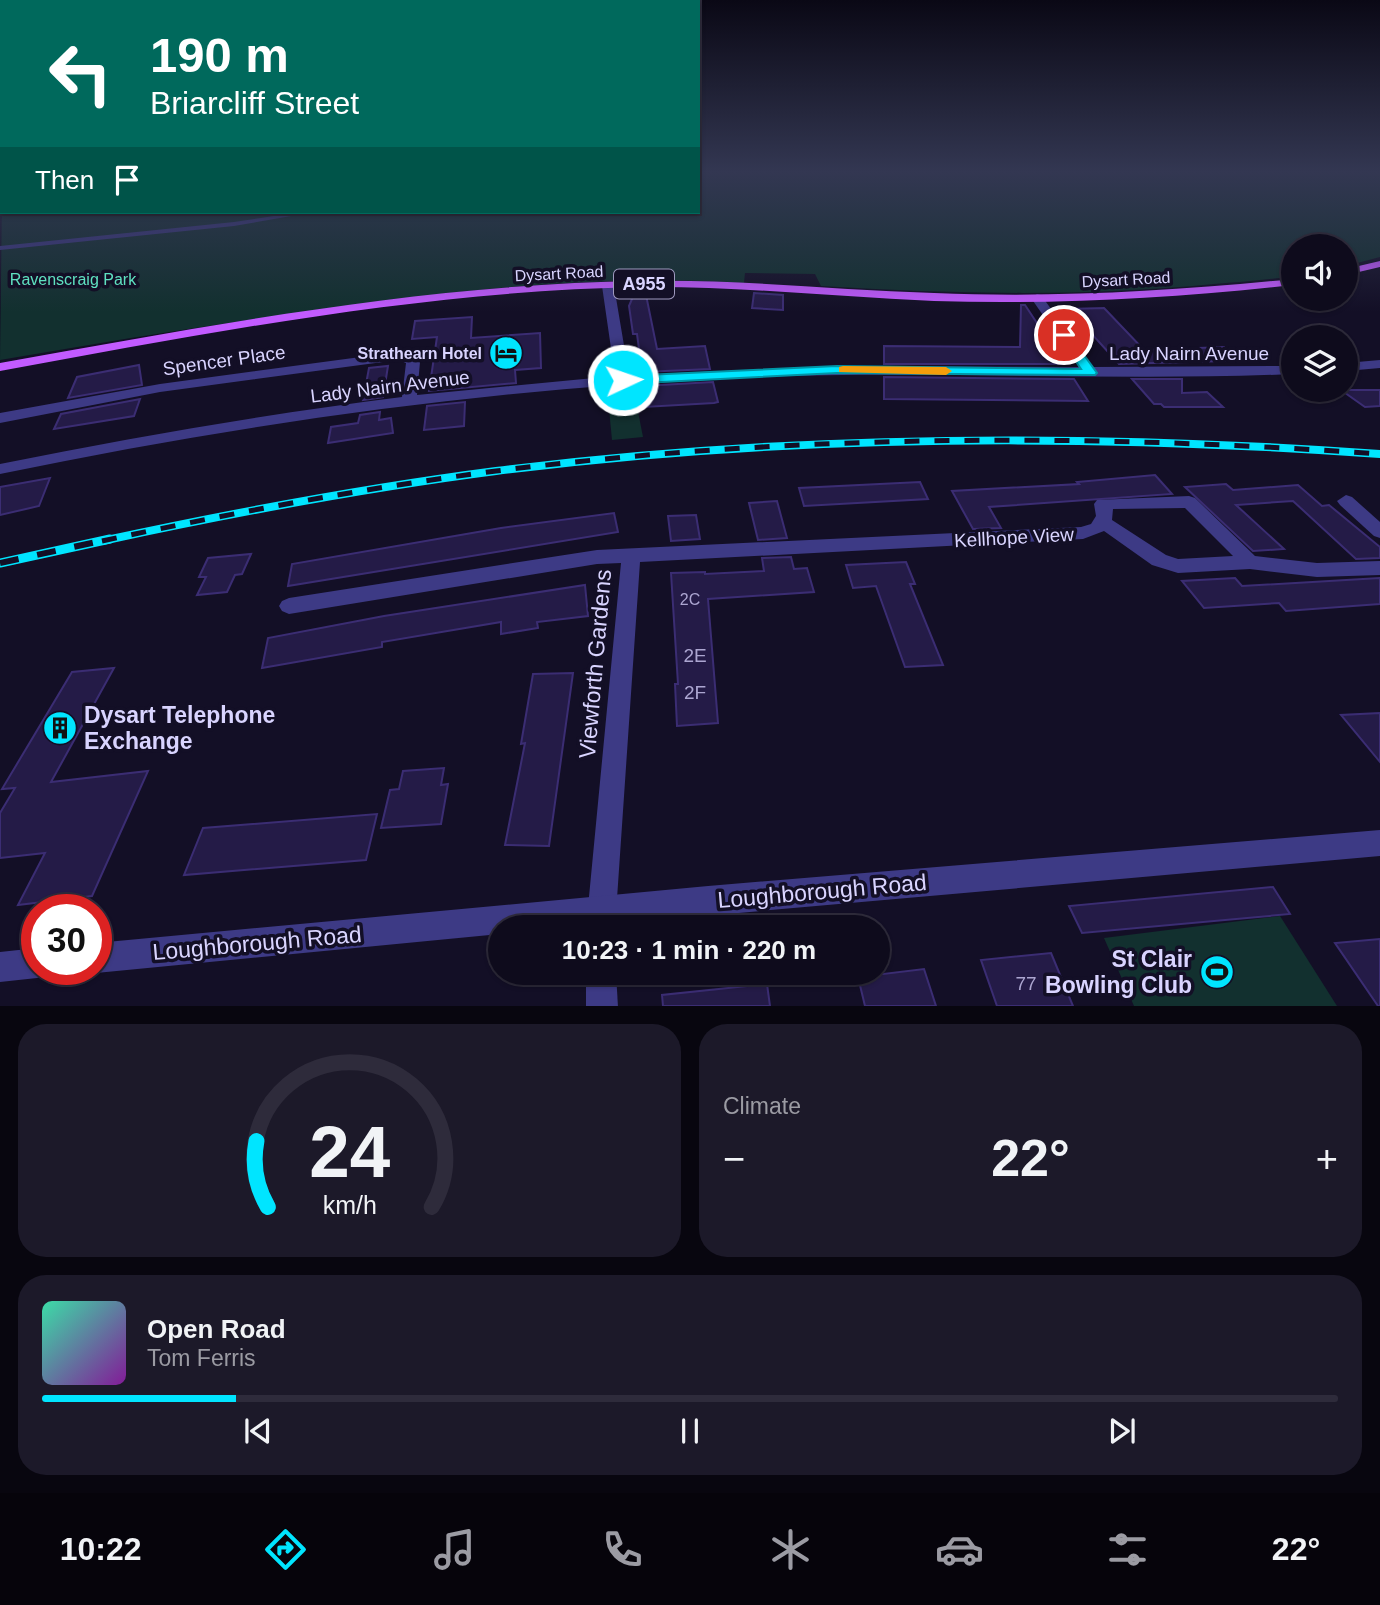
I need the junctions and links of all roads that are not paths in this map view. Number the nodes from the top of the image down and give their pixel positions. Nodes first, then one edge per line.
1 (273, 218) edge
2 (0, 248) edge
3 (1380, 264) edge
4 (1358, 269) edge
5 (1281, 283) edge
6 (608, 286) junction
7 (1037, 299) junction
8 (1380, 364) edge
9 (0, 367) edge
10 (1358, 367) edge
11 (1281, 370) edge
12 (1090, 373) junction
13 (623, 380) junction
14 (409, 401) junction
15 (0, 418) edge
16 (0, 469) edge
17 (1346, 501) dead end
18 (1101, 522) junction
19 (1380, 532) edge
20 (631, 556) junction
21 (1250, 562) junction
22 (1380, 568) edge
23 (289, 606) dead end
24 (1380, 843) edge
25 (600, 915) edge
26 (641, 915) edge
27 (488, 928) edge
28 (112, 957) edge
29 (21, 965) edge
30 (0, 967) edge
31 (601, 985) edge
32 (602, 1006) edge

1 - 2 street
3 - 4 main road
5 - 7 main road, Dysart Road / A955
6 - 7 main road, Dysart Road / A955
6 - 9 main road, Dysart Road / A955
6 - 13 street
7 - 12 street
8 - 10 street
11 - 12 street, Lady Nairn Avenue
12 - 13 street, Lady Nairn Avenue
13 - 14 street, Lady Nairn Avenue
14 - 15 street, Spencer Place
14 - 16 street, Lady Nairn Avenue
17 - 19 street
18 - 20 street, Kellhope View
18 - 21 street, Kellhope View
18 - 21 street
20 - 23 street, Viewforth Gardens
20 - 25 street, Viewforth Gardens
21 - 22 street, Kellhope View
24 - 26 street, Loughborough Road
27 - 28 street, Loughborough Road
29 - 30 street
31 - 32 street

